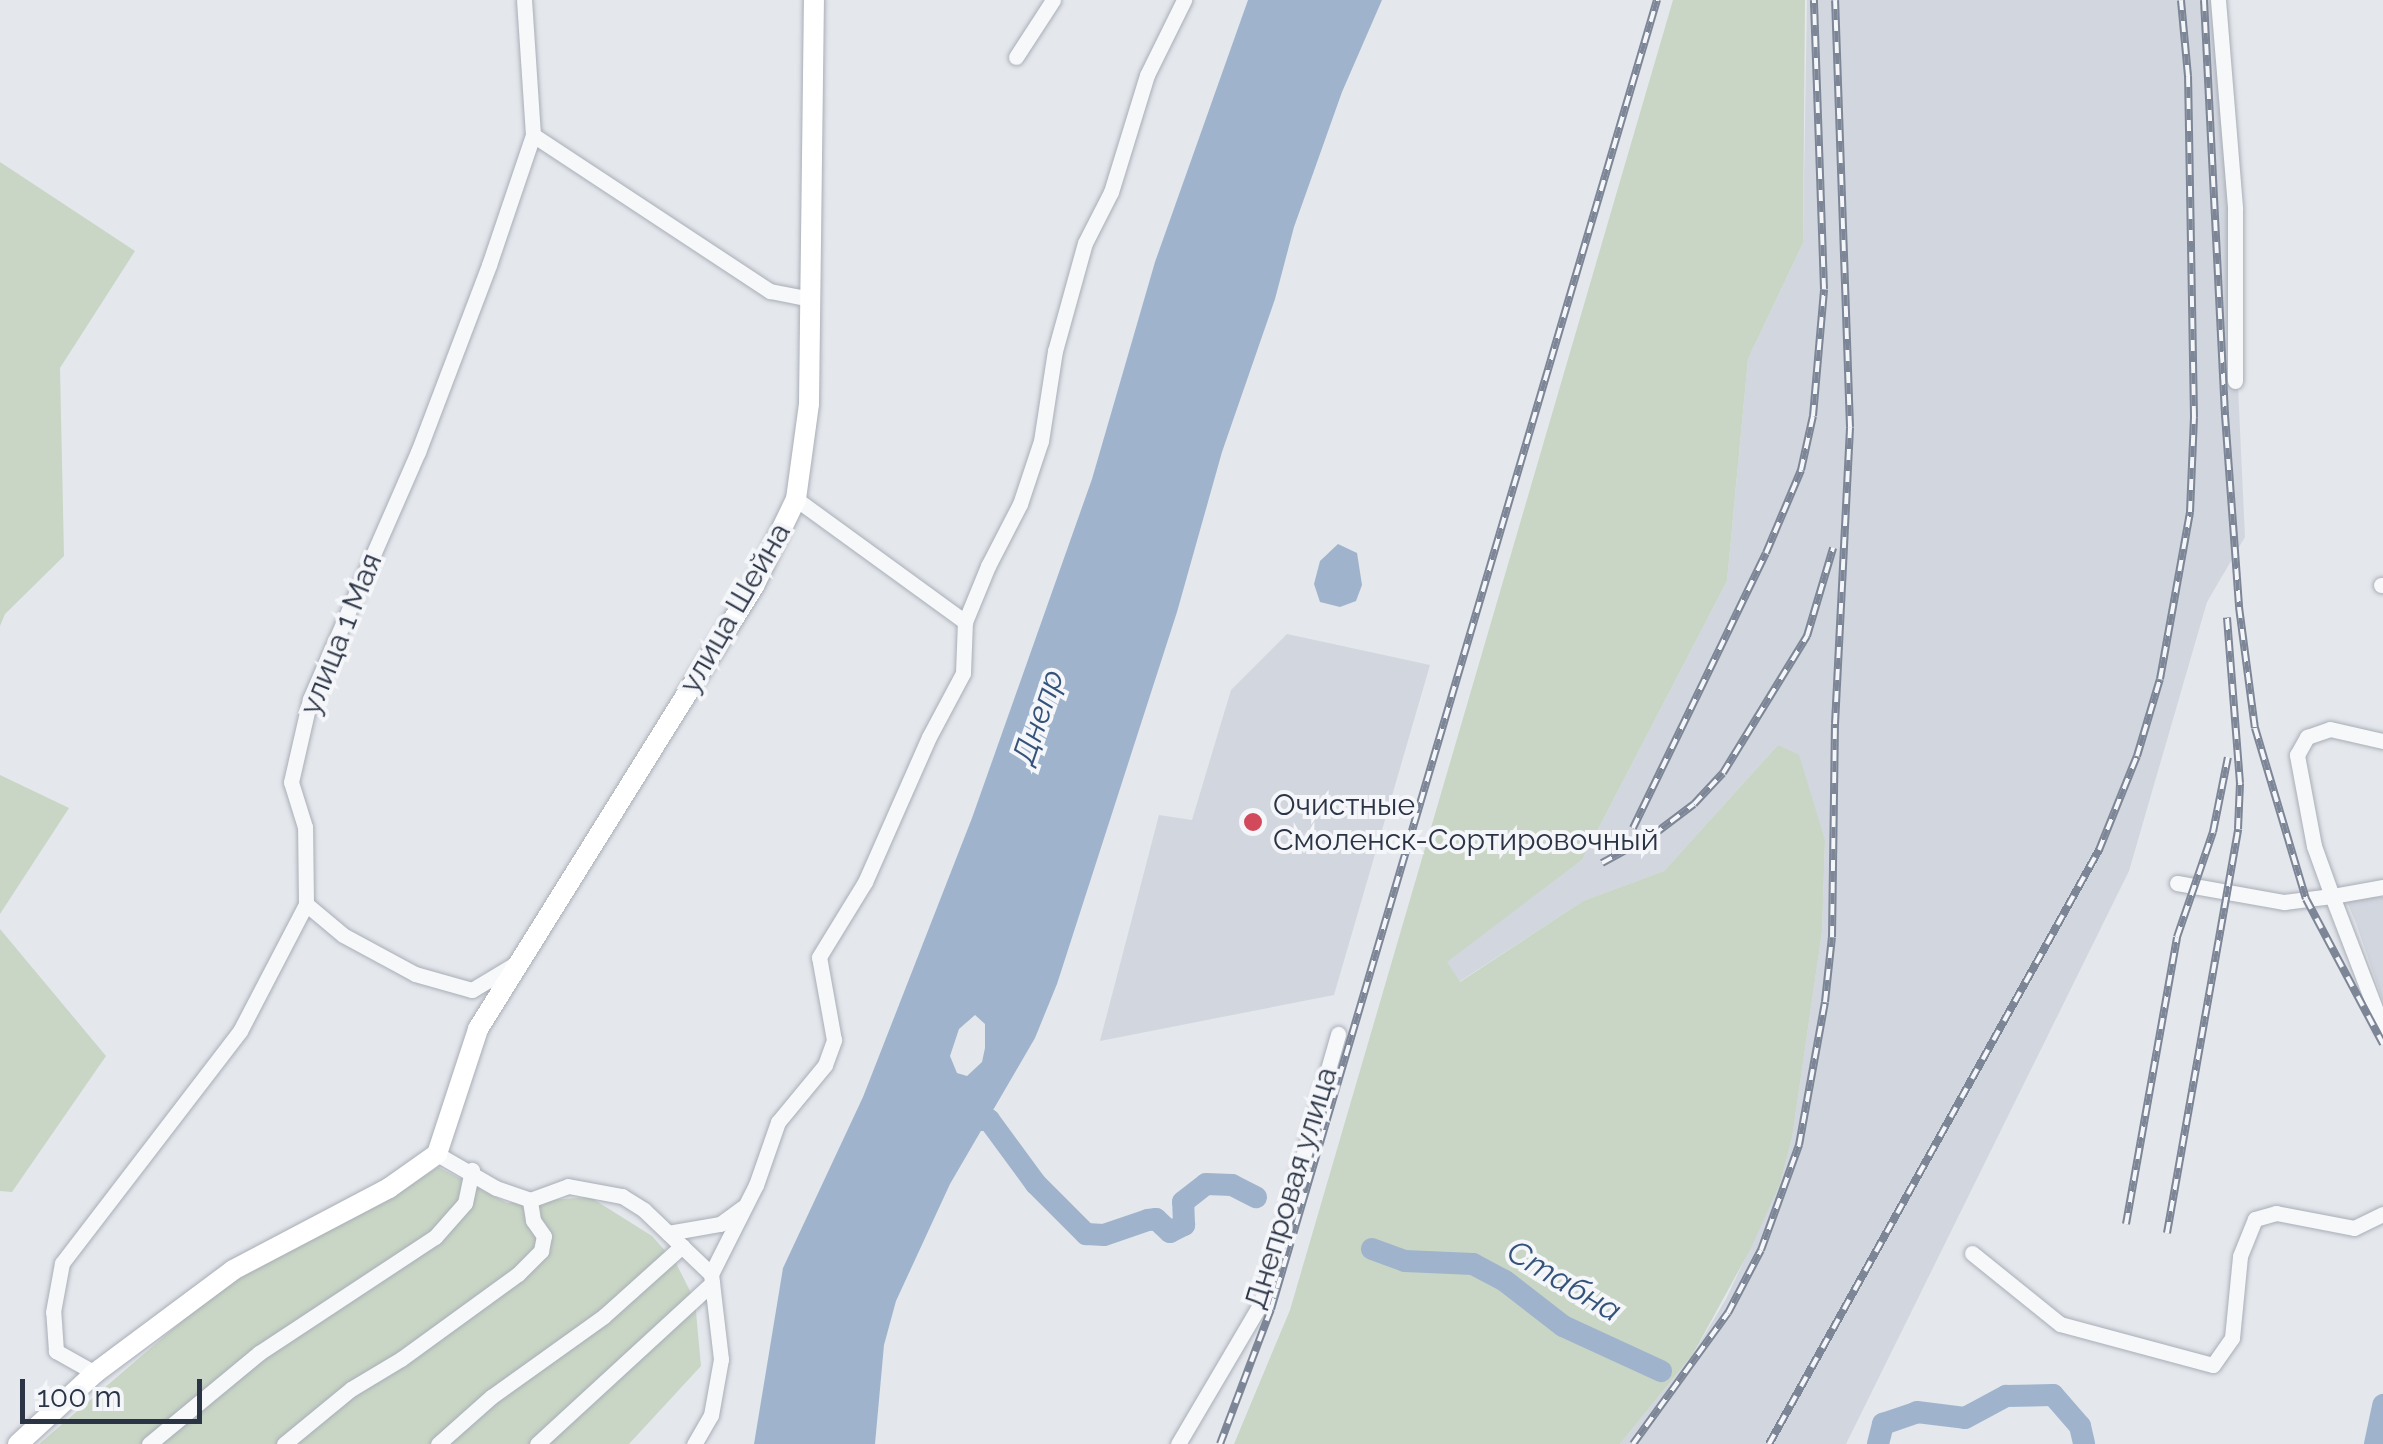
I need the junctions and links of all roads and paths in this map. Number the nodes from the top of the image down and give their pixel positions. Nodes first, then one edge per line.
1 (524, 0) edge
2 (814, 0) edge
3 (1053, 0) edge
4 (1184, 0) edge
5 (2218, 0) edge
6 (1016, 57) dead end
7 (532, 135) junction
8 (811, 299) junction
9 (2235, 381) dead end
10 (796, 499) junction
11 (965, 622) junction
12 (2383, 741) edge
13 (2178, 883) dead end
14 (2383, 887) edge
15 (2340, 894) junction
16 (306, 904) junction
17 (515, 964) junction
18 (2383, 1028) edge
19 (1338, 1034) dead end
20 (437, 1154) junction
21 (472, 1170) junction
22 (530, 1200) junction
23 (745, 1206) junction
24 (2383, 1214) edge
25 (668, 1232) junction
26 (682, 1246) junction
27 (1972, 1254) dead end
28 (712, 1278) junction
29 (96, 1373) junction
30 (18, 1444) edge
31 (148, 1444) edge
32 (284, 1444) edge
33 (438, 1444) edge
34 (536, 1444) edge
35 (694, 1444) edge
36 (1178, 1444) edge

1 - 7 street, улица 1 Мая
2 - 8 street, улица Шейна
3 - 6 street
4 - 11 street
5 - 9 street
7 - 8 street
7 - 16 street, улица 1 Мая
8 - 10 street, улица Шейна
10 - 11 street
10 - 17 street, улица Шейна
11 - 23 street
12 - 15 street
13 - 15 street
14 - 15 street
15 - 18 street
16 - 17 street
16 - 29 street, улица 1 Мая
17 - 20 street, улица Шейна
19 - 36 street, Днепровая улица
20 - 21 street
20 - 29 street
21 - 22 street
21 - 31 street
22 - 25 street
22 - 32 street
23 - 25 street
23 - 28 street
24 - 27 street
25 - 26 street
26 - 28 street
26 - 33 street
28 - 34 street
28 - 35 street
29 - 30 street

